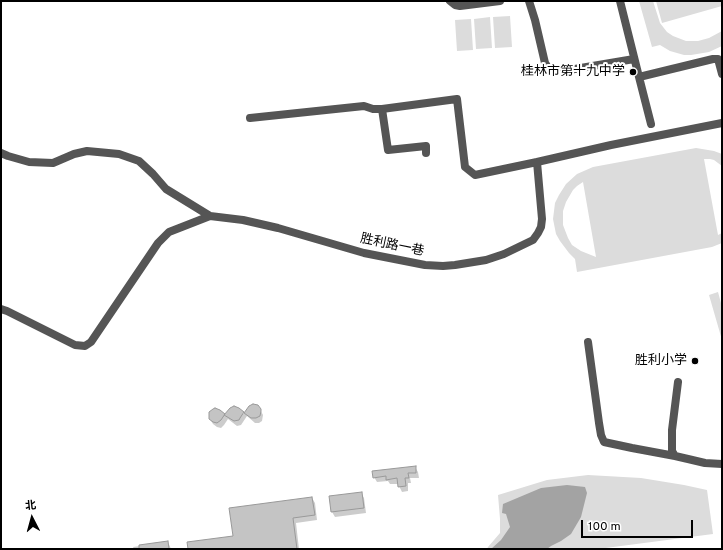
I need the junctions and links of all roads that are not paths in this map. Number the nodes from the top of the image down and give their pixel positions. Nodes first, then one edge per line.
1 (450, 1) edge
2 (500, 1) edge
3 (529, 1) edge
4 (620, 1) edge
5 (634, 59) junction
6 (720, 59) edge
7 (722, 74) edge
8 (639, 77) junction
9 (382, 109) junction
10 (250, 118) dead end
11 (722, 123) edge
12 (651, 124) dead end
13 (1, 153) edge
14 (426, 153) dead end
15 (537, 162) junction
16 (210, 216) junction
17 (1, 309) edge
18 (588, 342) dead end
19 (678, 382) dead end
20 (676, 456) junction
21 (722, 464) edge

1 - 2 street
3 - 5 street
4 - 5 street
5 - 8 street
6 - 7 street
6 - 8 street
8 - 12 street
9 - 10 street
9 - 14 street
9 - 15 street
11 - 15 street
13 - 16 street, 胜利路一巷
15 - 16 street, 胜利路一巷
16 - 17 street
18 - 20 street
19 - 20 street
20 - 21 street

